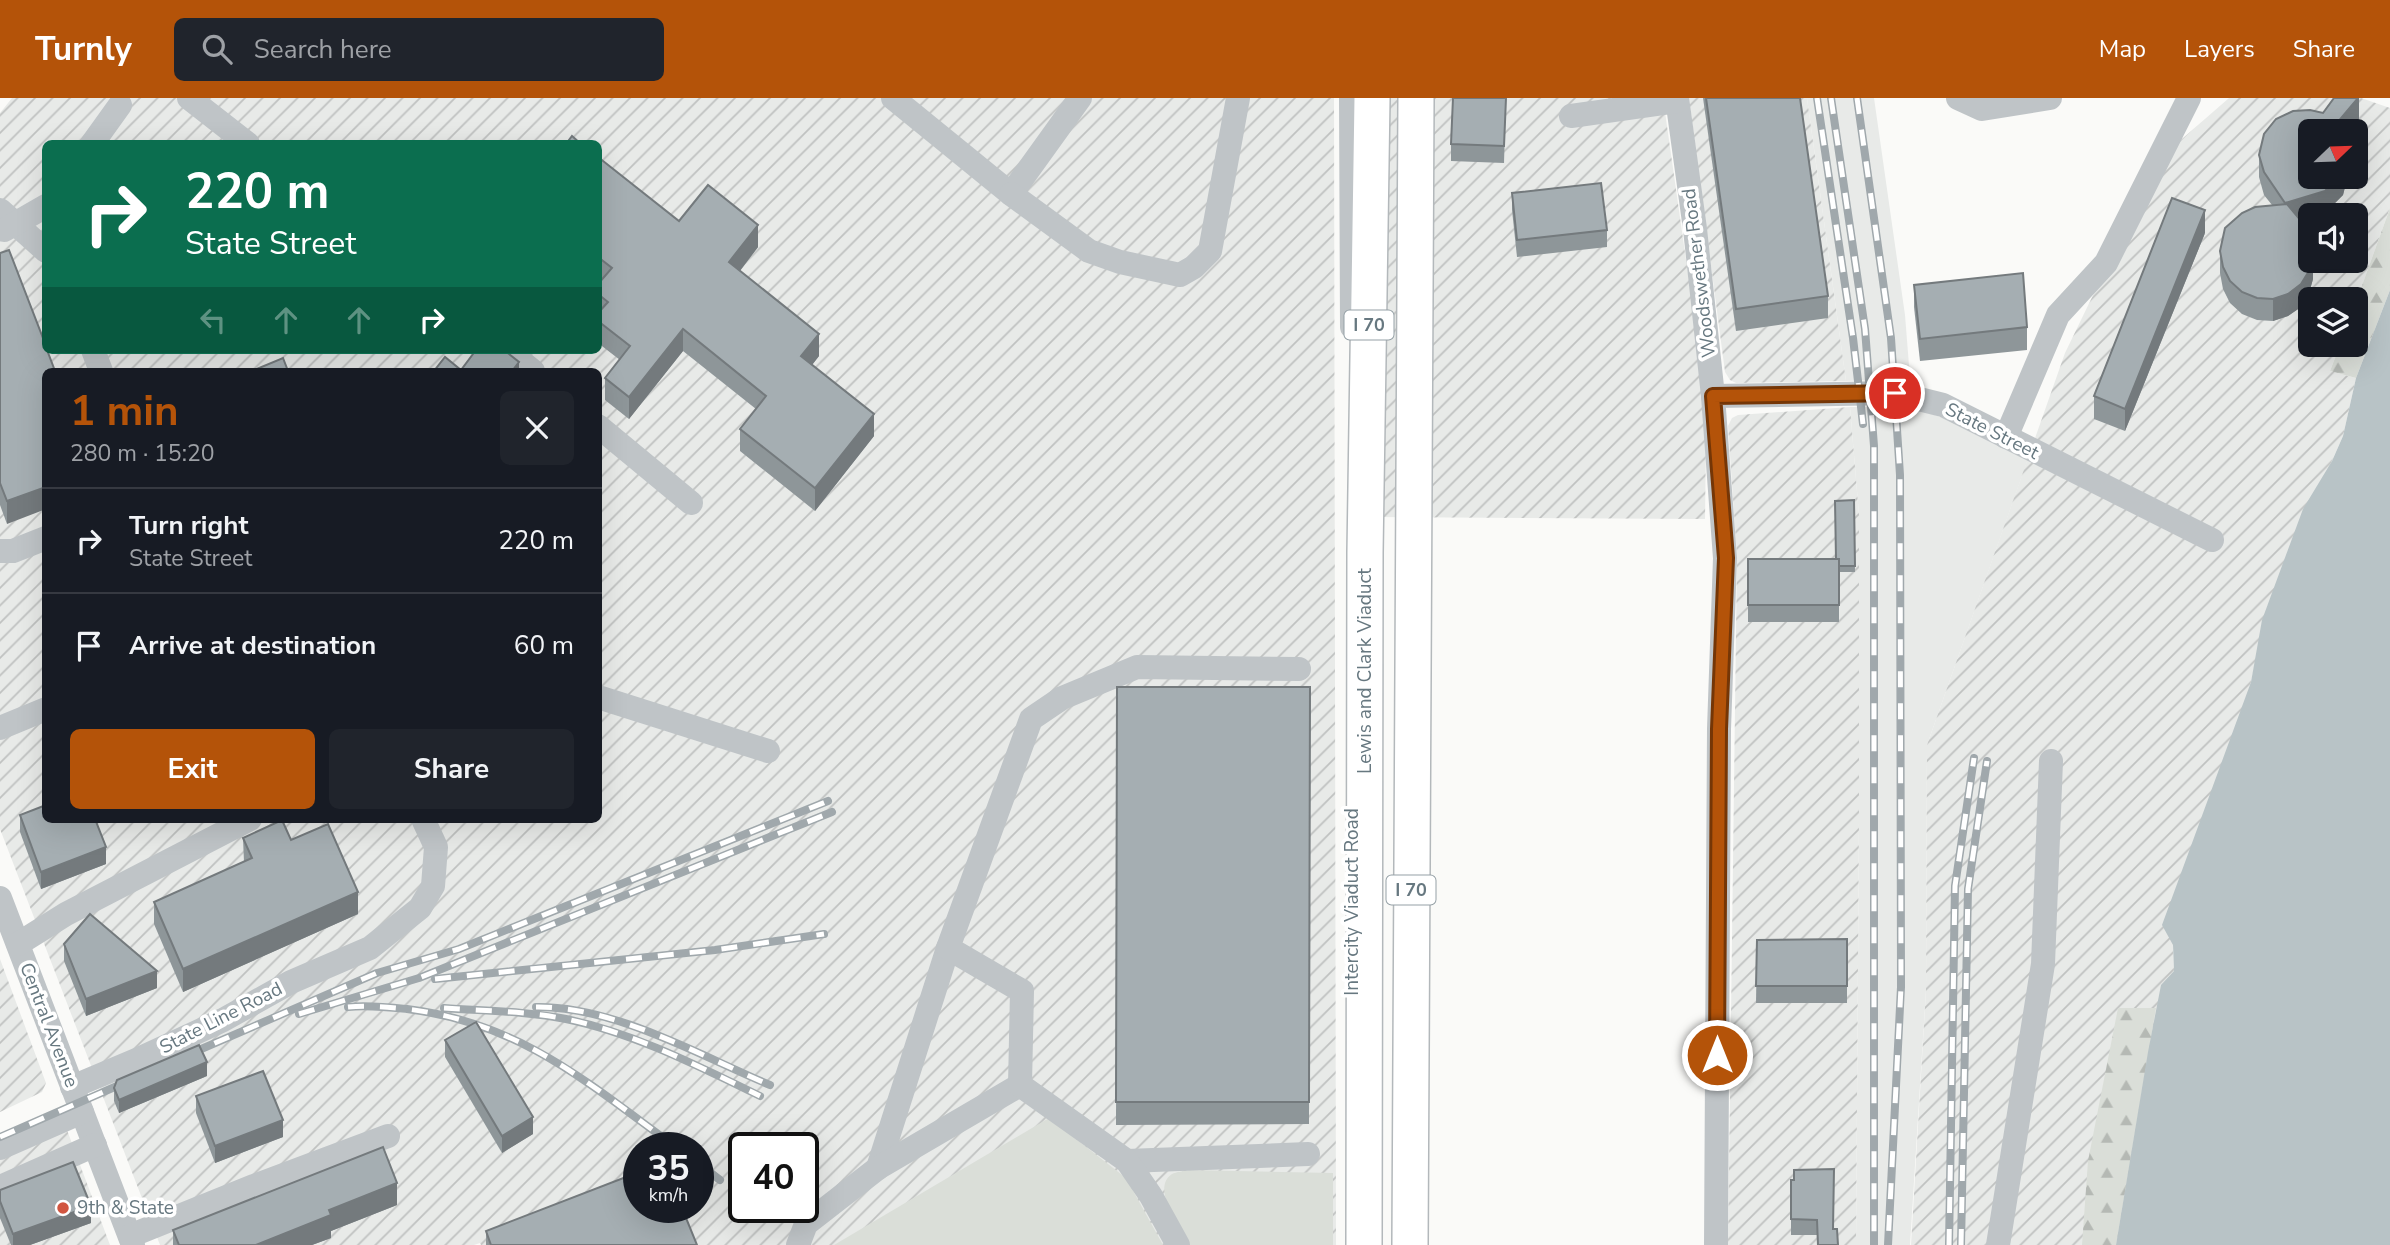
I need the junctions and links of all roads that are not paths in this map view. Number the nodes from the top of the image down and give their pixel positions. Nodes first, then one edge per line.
1 (189, 98) edge
2 (893, 98) edge
3 (1080, 98) edge
4 (1238, 98) edge
5 (1351, 98) edge
6 (1372, 98) edge
7 (1416, 98) edge
8 (1958, 98) edge
9 (2050, 98) edge
10 (2189, 98) edge
11 (1677, 99) edge
12 (120, 106) dead end
13 (1571, 116) dead end
14 (95, 140) edge
15 (243, 140) edge
16 (1011, 194) junction
17 (42, 208) edge
18 (5, 222) edge
19 (42, 248) edge
20 (512, 354) edge
21 (529, 368) edge
22 (1713, 396) junction
23 (602, 429) edge
24 (2006, 437) junction
25 (691, 503) dead end
26 (42, 540) edge
27 (2212, 540) dead end
28 (0, 551) edge
29 (1299, 669) dead end
30 (602, 698) edge
31 (42, 711) edge
32 (0, 728) edge
33 (768, 751) dead end
34 (2051, 761) dead end
35 (242, 823) edge
36 (426, 823) edge
37 (0, 898) edge
38 (18, 944) junction
39 (948, 948) junction
40 (1020, 1085) junction
41 (72, 1087) junction
42 (82, 1112) junction
43 (388, 1136) dead end
44 (95, 1145) junction
45 (0, 1147) edge
46 (1307, 1154) dead end
47 (1127, 1161) junction
48 (878, 1168) junction
49 (0, 1187) edge
50 (131, 1240) edge
51 (798, 1245) edge
52 (1178, 1245) edge
53 (1353, 1245) edge
54 (1364, 1245) edge
55 (1410, 1245) edge
56 (1716, 1245) edge
57 (1998, 1245) edge

1 - 15 street
2 - 16 street
3 - 16 street
4 - 16 street
5 - 53 street, Intercity Viaduct Road
6 - 54 highway, Lewis and Clark Viaduct / I 70
7 - 55 highway, I 70
8 - 9 street
10 - 24 street
11 - 13 street
11 - 22 street, Woodswether Road
12 - 14 street
17 - 18 street
18 - 19 street
20 - 21 street
22 - 24 street, State Street
22 - 56 street, Woodswether Road
23 - 25 street
24 - 27 street, State Street
26 - 28 street
29 - 39 street
30 - 33 street
31 - 32 street
34 - 57 street
35 - 38 street
36 - 41 street, State Line Road
37 - 38 street, Central Avenue
38 - 41 street, Central Avenue
39 - 40 street
39 - 48 street
40 - 47 street
40 - 48 street
41 - 42 street, Central Avenue
42 - 44 street, Central Avenue
42 - 45 street
43 - 50 street
44 - 49 street
44 - 50 street, Central Avenue
46 - 47 street
47 - 52 street
48 - 51 street

